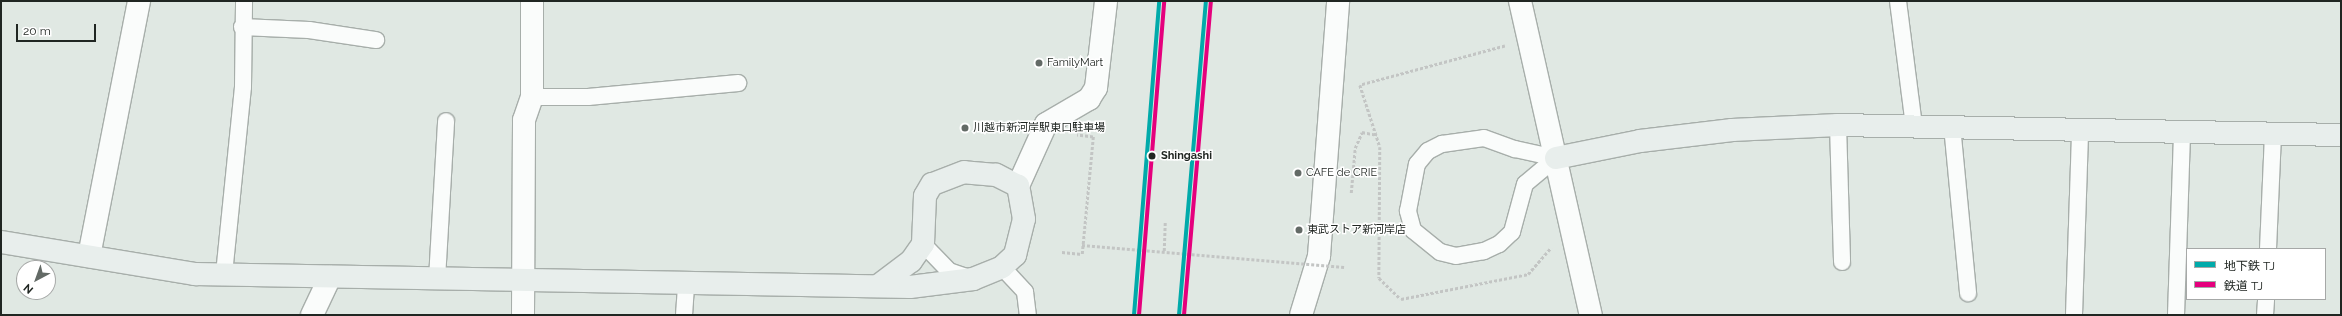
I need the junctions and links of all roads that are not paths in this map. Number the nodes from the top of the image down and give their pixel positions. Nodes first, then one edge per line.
1 (139, 1) edge
2 (244, 1) edge
3 (532, 1) edge
4 (1106, 1) edge
5 (1338, 1) edge
6 (1520, 1) edge
7 (1898, 1) edge
8 (242, 27) junction
9 (376, 40) dead end
10 (738, 83) dead end
11 (532, 97) junction
12 (446, 121) dead end
13 (1838, 125) junction
14 (1914, 126) junction
15 (1952, 126) junction
16 (2080, 130) junction
17 (2182, 132) junction
18 (2273, 133) junction
19 (2341, 135) edge
20 (1556, 158) junction
21 (1018, 186) junction
22 (1, 242) edge
23 (923, 244) junction
24 (2268, 248) edge
25 (89, 256) junction
26 (1842, 262) dead end
27 (1002, 266) junction
28 (224, 274) junction
29 (330, 277) junction
30 (437, 279) junction
31 (973, 279) junction
32 (523, 282) junction
33 (686, 283) junction
34 (880, 284) junction
35 (1968, 293) dead end
36 (2266, 300) edge
37 (312, 315) edge
38 (523, 315) edge
39 (684, 315) edge
40 (1028, 315) edge
41 (1301, 315) edge
42 (1591, 315) edge
43 (2074, 315) edge
44 (2176, 315) edge
45 (2265, 315) edge

1 - 25 street
2 - 8 lane
3 - 11 street
4 - 21 street
5 - 41 street
6 - 20 street
7 - 14 lane
8 - 9 lane
8 - 28 lane
10 - 11 lane
11 - 32 street
12 - 30 lane
13 - 14 street
13 - 20 street
13 - 26 lane
14 - 15 street
15 - 16 street
15 - 35 lane
16 - 17 street
16 - 43 lane
17 - 18 street
17 - 44 lane
18 - 19 street
18 - 24 lane
20 - 20 lane
20 - 42 street
21 - 23 street
21 - 27 street
22 - 25 street
23 - 31 lane
23 - 34 street
25 - 28 street
27 - 31 street
27 - 40 lane
28 - 29 street
29 - 30 street
29 - 37 street
30 - 32 street
31 - 34 street
32 - 33 street
32 - 38 street
33 - 34 street
33 - 39 lane
36 - 45 lane

